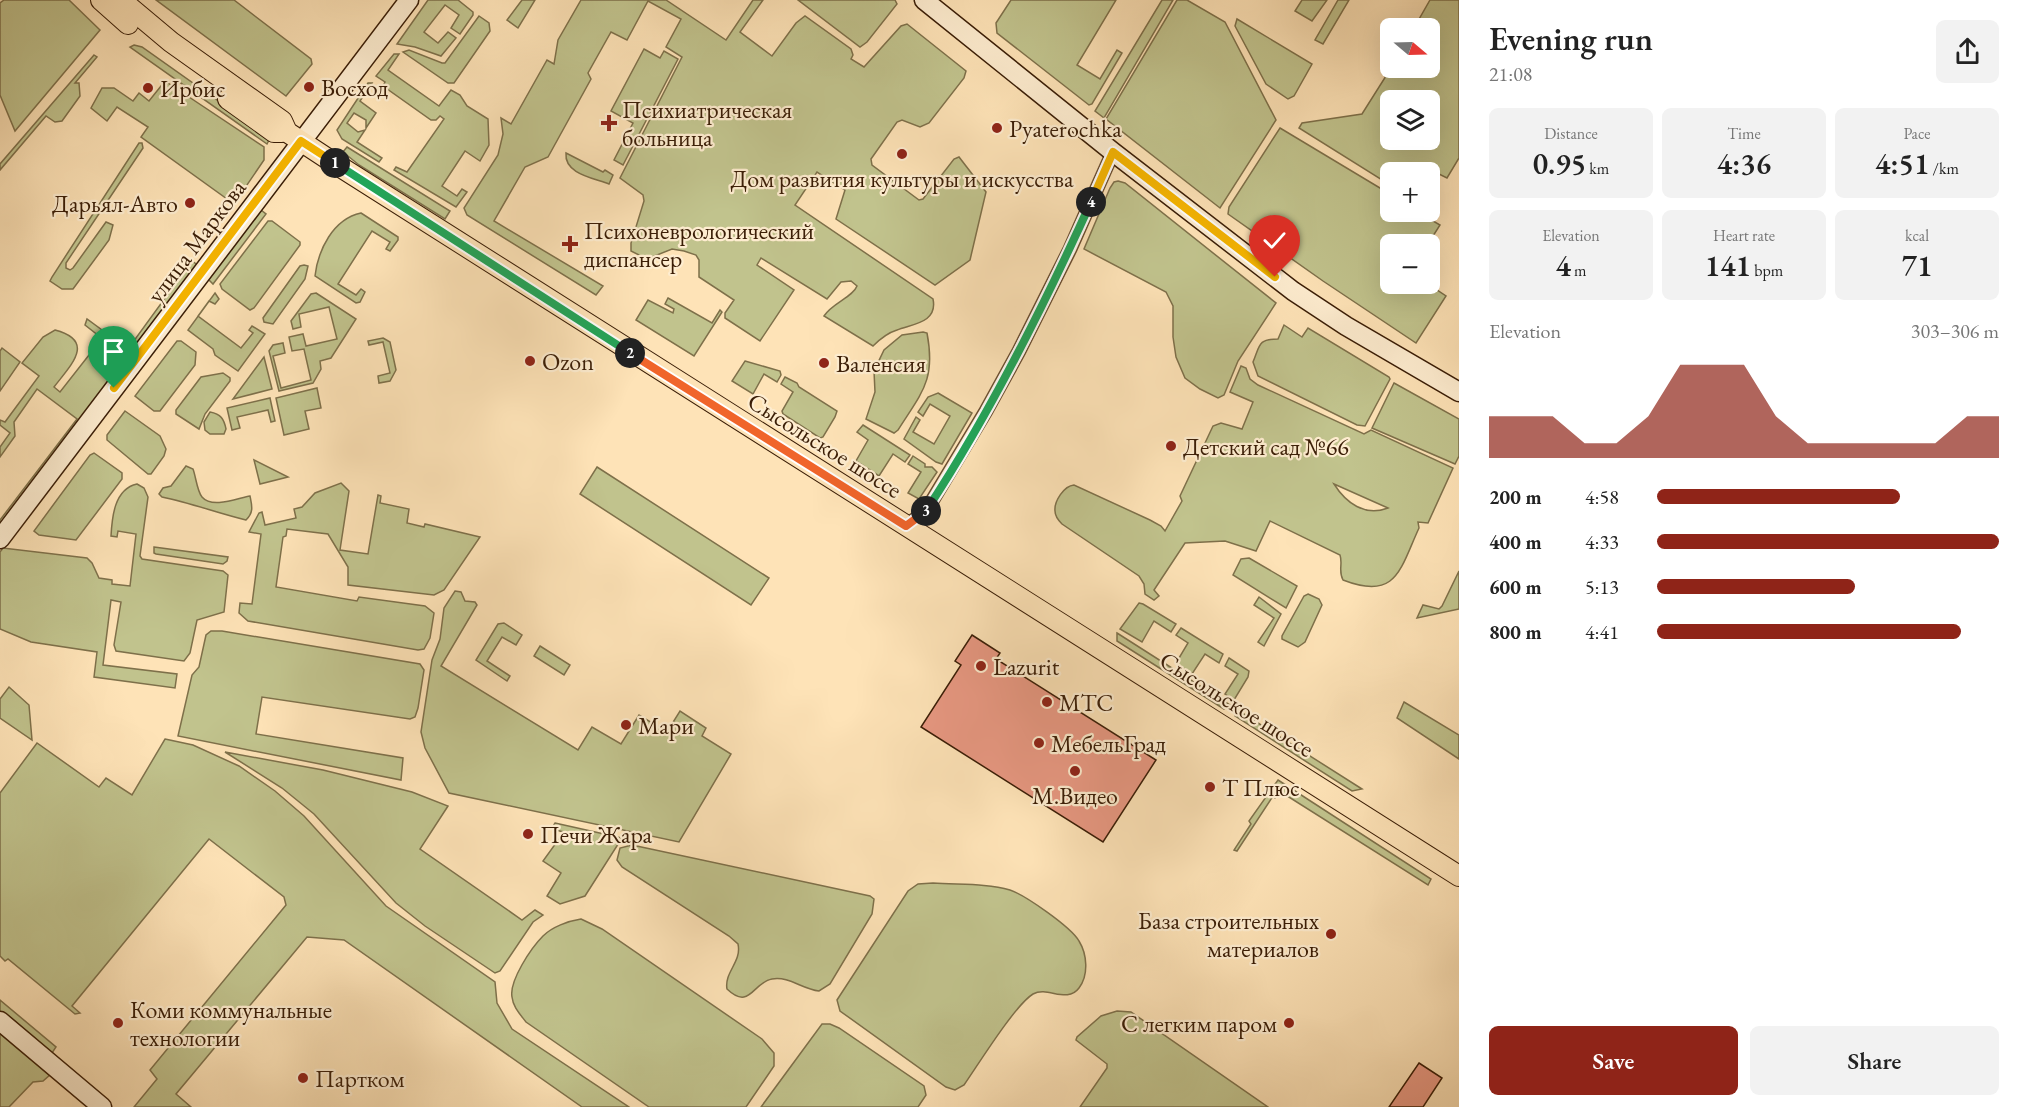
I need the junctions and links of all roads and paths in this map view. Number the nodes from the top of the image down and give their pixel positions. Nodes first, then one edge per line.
1 (101, 0) edge
2 (121, 0) edge
3 (408, 0) edge
4 (924, 0) edge
5 (294, 137) junction
6 (1113, 152) junction
7 (1459, 393) edge
8 (906, 526) junction
9 (0, 539) edge
10 (1457, 870) edge
11 (0, 1021) edge
12 (102, 1107) edge

1 - 5 main road, Сысольское шоссе
2 - 5 main road, Сысольское шоссе
3 - 5 street, улица Маркова
4 - 6 street
5 - 8 main road, Сысольское шоссе
5 - 9 street, улица Маркова
6 - 7 street
6 - 8 street
8 - 10 main road, Сысольское шоссе
11 - 12 street

